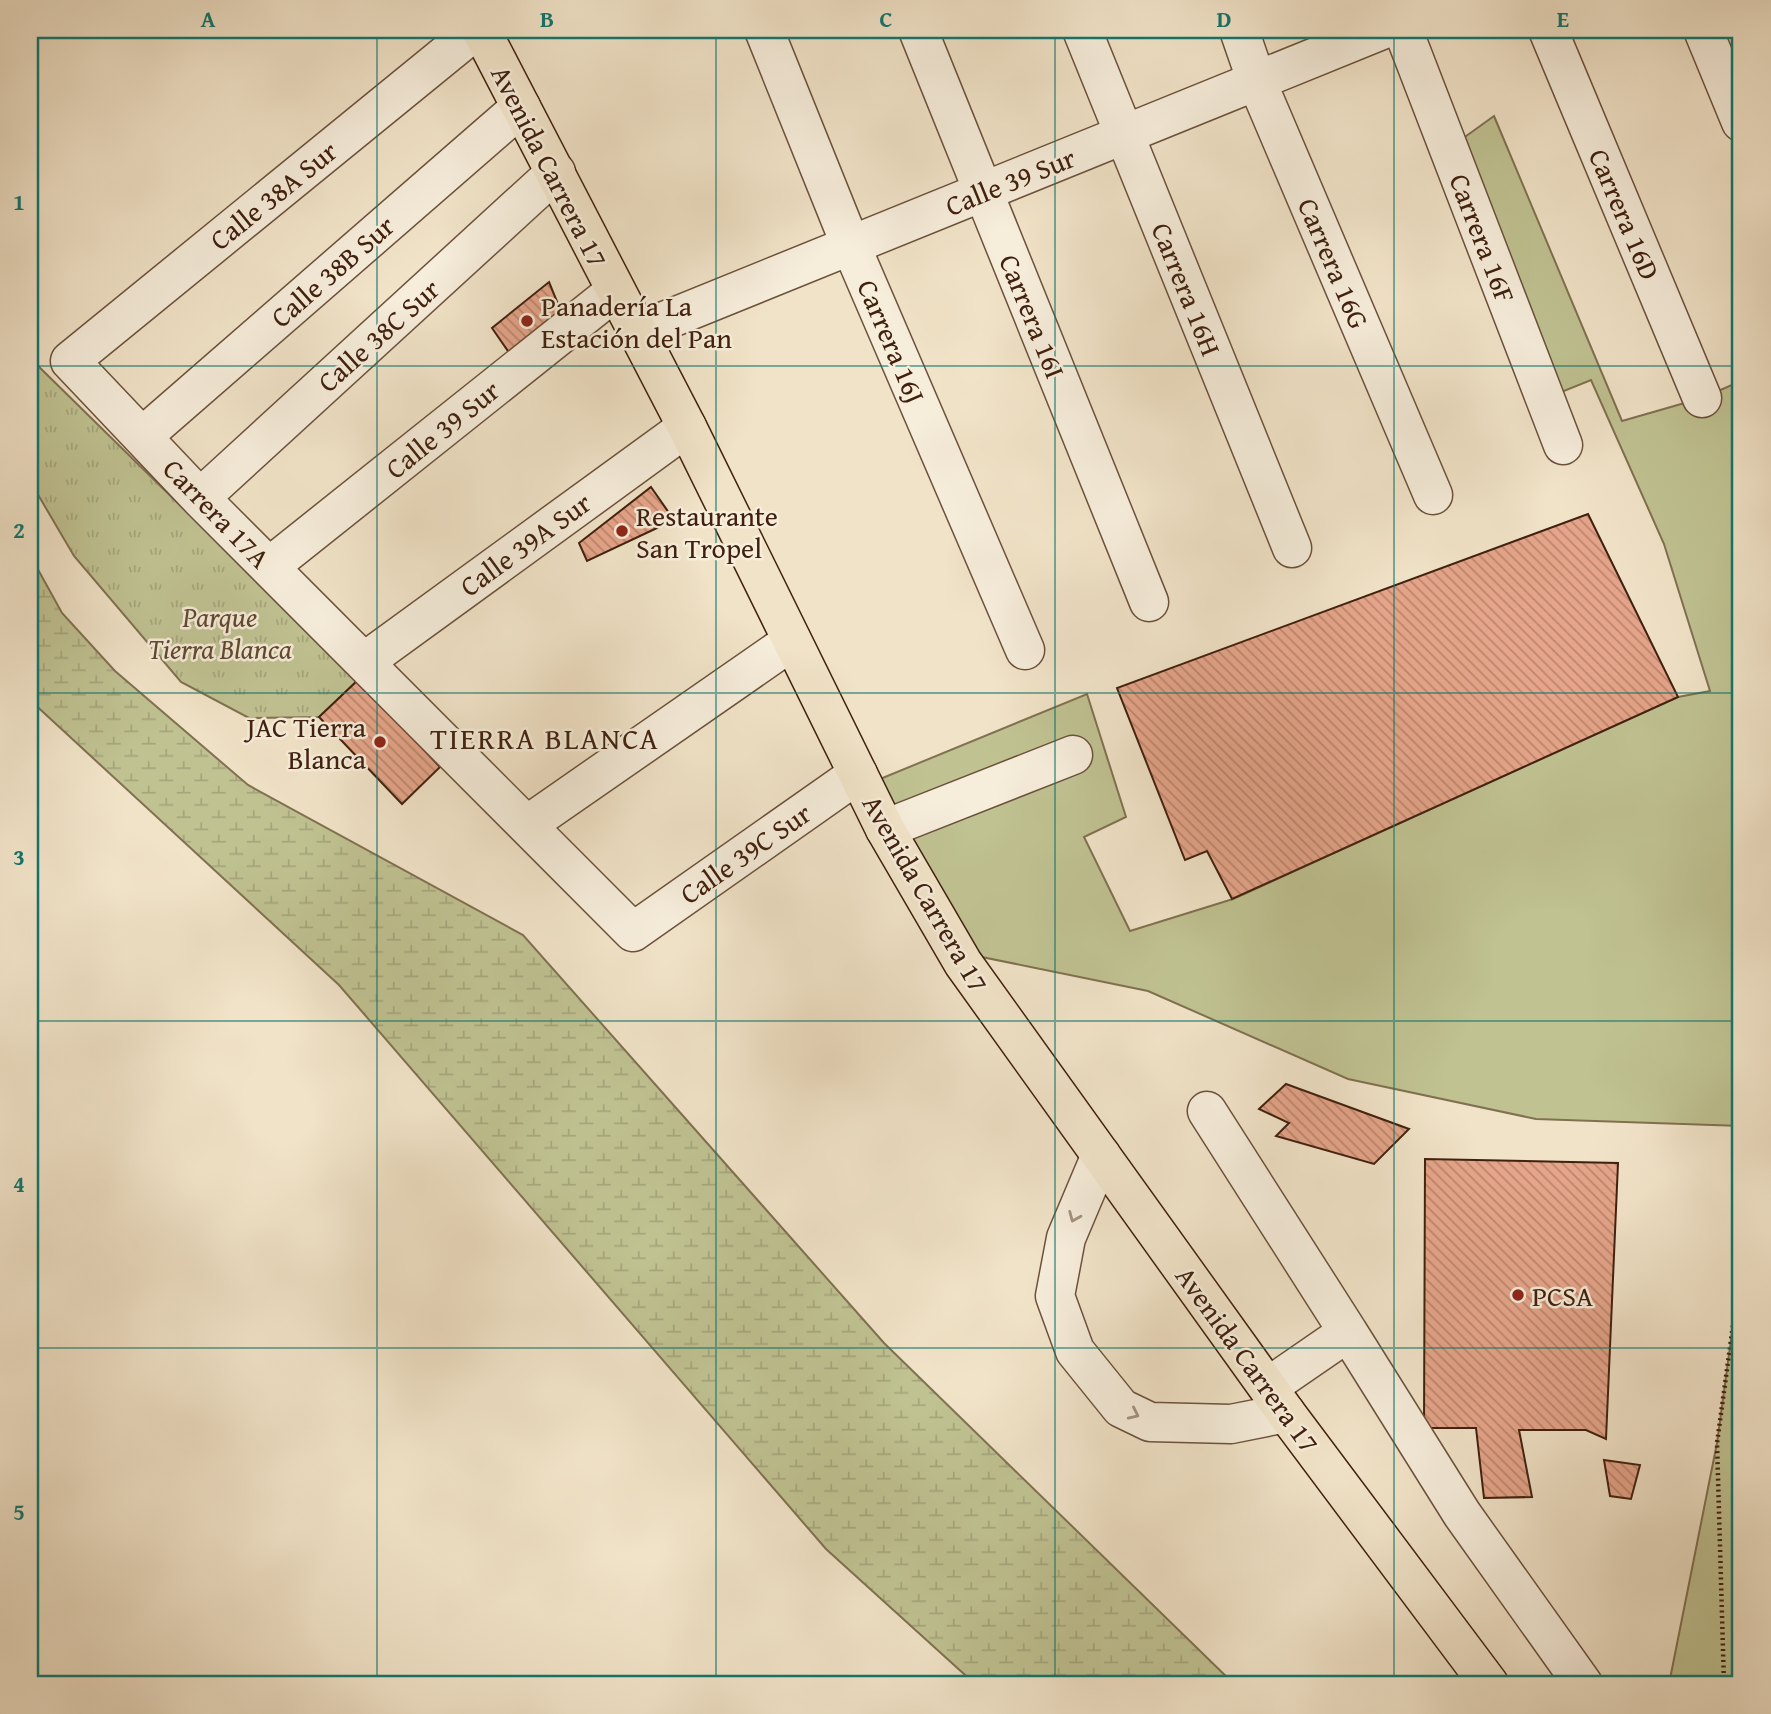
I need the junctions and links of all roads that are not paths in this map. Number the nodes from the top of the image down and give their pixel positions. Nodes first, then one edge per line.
1 (478, 30) edge
2 (764, 30) edge
3 (918, 30) edge
4 (1082, 30) edge
5 (1239, 30) edge
6 (1382, 30) edge
7 (1403, 30) edge
8 (1548, 30) edge
9 (1703, 30) edge
10 (1257, 82) junction
11 (521, 107) junction
12 (1741, 122) edge
13 (1125, 136) junction
14 (556, 172) junction
15 (982, 191) junction
16 (851, 246) junction
17 (614, 292) junction
18 (637, 332) junction
19 (70, 361) joint
20 (1702, 398) dead end
21 (687, 426) junction
22 (143, 436) junction
23 (1563, 445) dead end
24 (1433, 495) dead end
25 (200, 498) junction
26 (1292, 548) dead end
27 (269, 567) junction
28 (1149, 602) dead end
29 (793, 641) junction
30 (1025, 650) dead end
31 (364, 662) junction
32 (1073, 755) dead end
33 (858, 774) junction
34 (527, 825) junction
35 (885, 829) junction
36 (633, 932) joint
37 (1207, 1111) dead end
38 (1101, 1155) junction
39 (1348, 1332) junction
40 (1277, 1400) junction
41 (1489, 1684) edge
42 (1583, 1684) edge

1 - 11 main road, Avenida Carrera 17
1 - 19 street, Calle 38A Sur
2 - 16 street, Carrera 16J
3 - 15 street, Carrera 16I
4 - 13 street, Carrera 16H
5 - 10 street, Carrera 16G
6 - 10 street, Calle 39 Sur
7 - 23 street, Carrera 16F
8 - 20 street, Carrera 16D
9 - 12 street
10 - 13 street, Calle 39 Sur
10 - 24 street, Carrera 16G
11 - 14 main road, Avenida Carrera 17
11 - 22 street, Calle 38B Sur
13 - 15 street, Calle 39 Sur
13 - 26 street, Carrera 16H
14 - 17 main road, Avenida Carrera 17
14 - 25 street, Calle 38C Sur
15 - 16 street, Calle 39 Sur
15 - 28 street, Carrera 16I
16 - 18 street, Calle 39 Sur
16 - 30 street, Carrera 16J
17 - 18 main road, Avenida Carrera 17
17 - 27 street, Calle 39 Sur
18 - 21 main road, Avenida Carrera 17
19 - 22 street, Carrera 17A
21 - 29 main road, Avenida Carrera 17
21 - 31 street, Calle 39A Sur
22 - 25 street, Carrera 17A
25 - 27 street, Carrera 17A
27 - 31 street, Carrera 17A
29 - 33 main road, Avenida Carrera 17
29 - 34 street
31 - 34 street, Carrera 17A
32 - 35 street
33 - 35 main road, Avenida Carrera 17
33 - 36 street, Calle 39C Sur
34 - 36 street, Carrera 17A
35 - 38 main road, Avenida Carrera 17
37 - 39 street
38 - 40 main road, Avenida Carrera 17
38 -> 40 street
39 - 40 street
39 - 42 street
40 - 41 main road, Avenida Carrera 17

